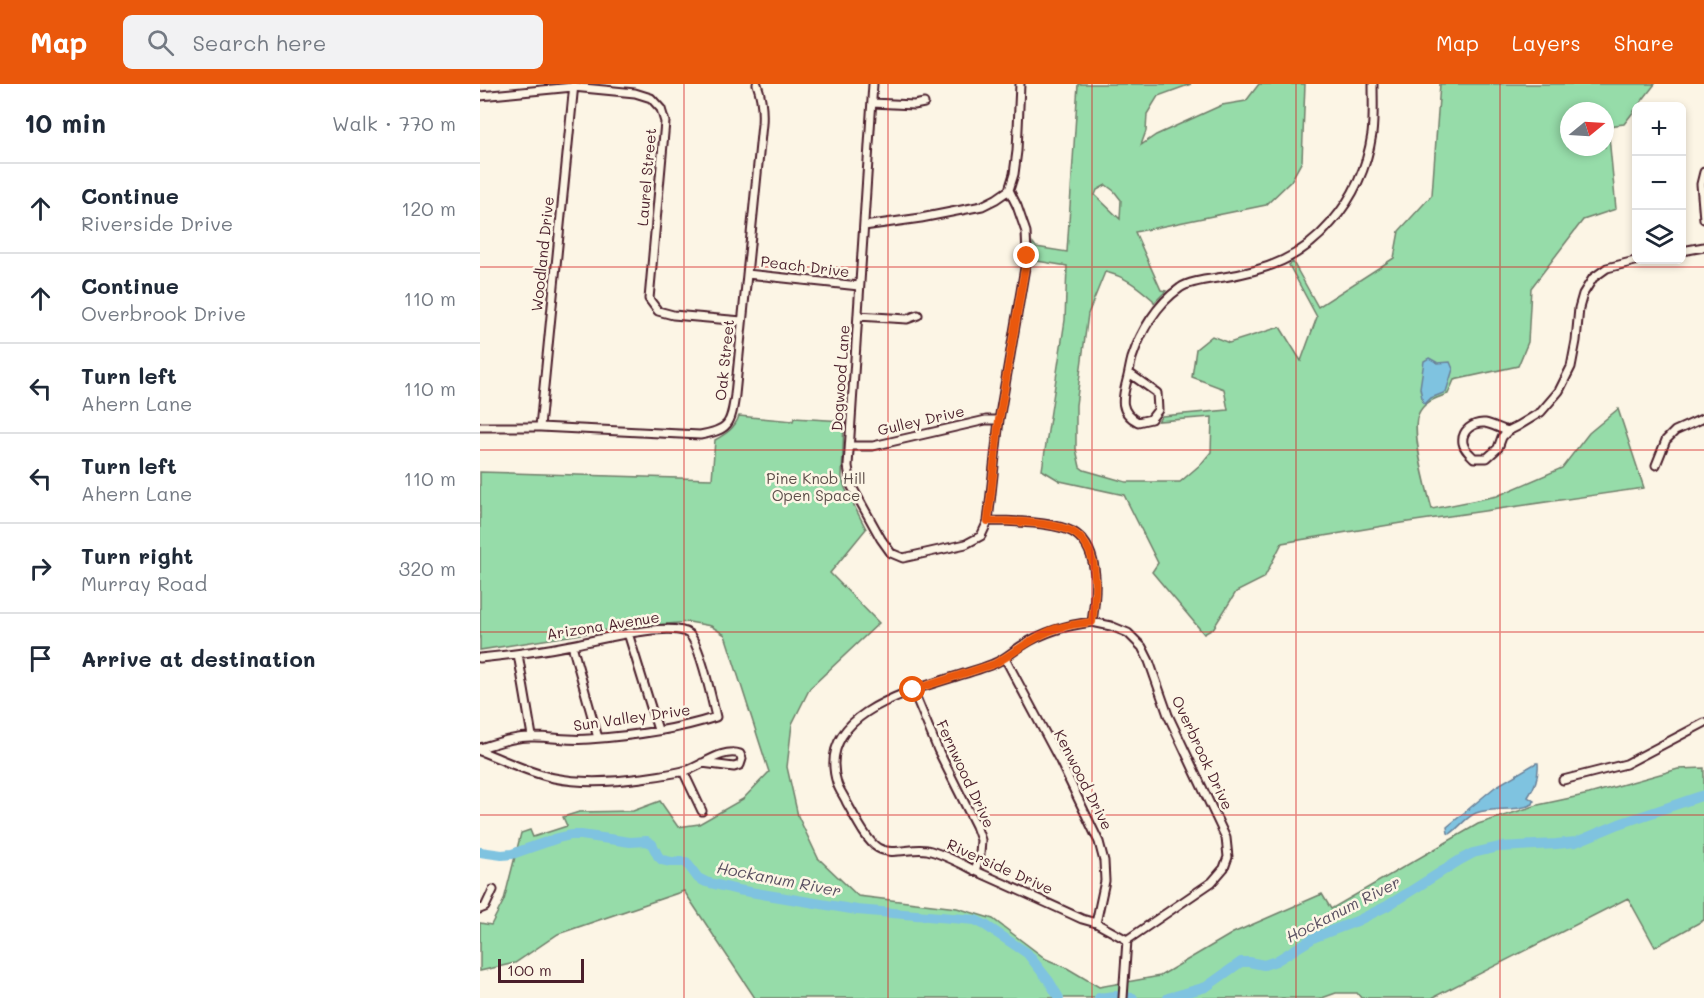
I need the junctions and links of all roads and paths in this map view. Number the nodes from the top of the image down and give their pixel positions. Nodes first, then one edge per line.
1 (758, 84) edge
2 (873, 84) edge
3 (1020, 84) edge
4 (1373, 84) edge
5 (574, 86) edge
6 (480, 96) edge
7 (872, 103) junction
8 (924, 103) dead end
9 (1704, 171) edge
10 (1009, 189) junction
11 (1704, 219) edge
12 (864, 226) junction
13 (1704, 247) edge
14 (1686, 250) edge
15 (1632, 262) edge
16 (747, 274) junction
17 (859, 286) junction
18 (918, 315) dead end
19 (858, 316) junction
20 (742, 321) junction
21 (1130, 373) junction
22 (1704, 418) edge
23 (999, 420) junction
24 (480, 427) edge
25 (540, 427) junction
26 (1508, 430) junction
27 (850, 446) junction
28 (1656, 465) dead end
29 (988, 521) junction
30 (1092, 622) junction
31 (628, 633) junction
32 (572, 645) junction
33 (519, 654) junction
34 (480, 658) edge
35 (1005, 658) junction
36 (913, 690) junction
37 (716, 717) joint
38 (1704, 723) edge
39 (658, 730) junction
40 (532, 736) junction
41 (598, 738) junction
42 (480, 749) edge
43 (702, 763) junction
44 (683, 771) junction
45 (1563, 780) dead end
46 (702, 811) dead end
47 (975, 871) junction
48 (492, 890) dead end
49 (480, 909) edge
50 (1096, 923) junction
51 (1127, 940) junction
52 (1124, 998) edge

1 - 16 street, Oak Street
2 - 7 street, Dogwood Lane
3 - 10 street
4 - 21 street
5 - 6 street, Laurel Street
5 - 20 street, Laurel Street
5 - 25 street, Woodland Drive
7 - 8 street
7 - 12 street, Dogwood Lane
9 - 11 street
10 - 12 street
10 - 23 street
12 - 17 street, Dogwood Lane
13 - 14 street
15 - 26 street
16 - 17 street, Peach Drive
16 - 20 street, Oak Street
17 - 19 street, Dogwood Lane
18 - 19 street
19 - 27 street, Dogwood Lane
20 - 25 street, Oak Street
21 - 21 street
22 - 28 street
23 - 27 street, Gulley Drive
23 - 29 street
24 - 25 street, Oak Street
26 - 26 street
27 - 29 street, Dogwood Lane
29 - 30 street
30 - 35 street, Overbrook Drive
30 - 51 street, Overbrook Drive
31 - 32 street, Arizona Avenue
31 - 37 street, Arizona Avenue
31 - 39 street
32 - 33 street, Arizona Avenue
32 - 41 street
33 - 34 street, Arizona Avenue
33 - 40 street
35 - 36 street, Riverside Drive
35 - 50 street, Kenwood Drive
36 - 47 street, Fernwood Drive
36 - 47 street, Riverside Drive
37 - 39 street, Sun Valley Drive
38 - 45 street
39 - 41 street, Sun Valley Drive
40 - 41 street, Sun Valley Drive
40 - 42 street, Sun Valley Drive
42 - 44 street
43 - 43 street
43 - 44 street
44 - 46 street
47 - 50 street, Riverside Drive
48 - 49 street
50 - 51 street, Riverside Drive
51 - 52 street

